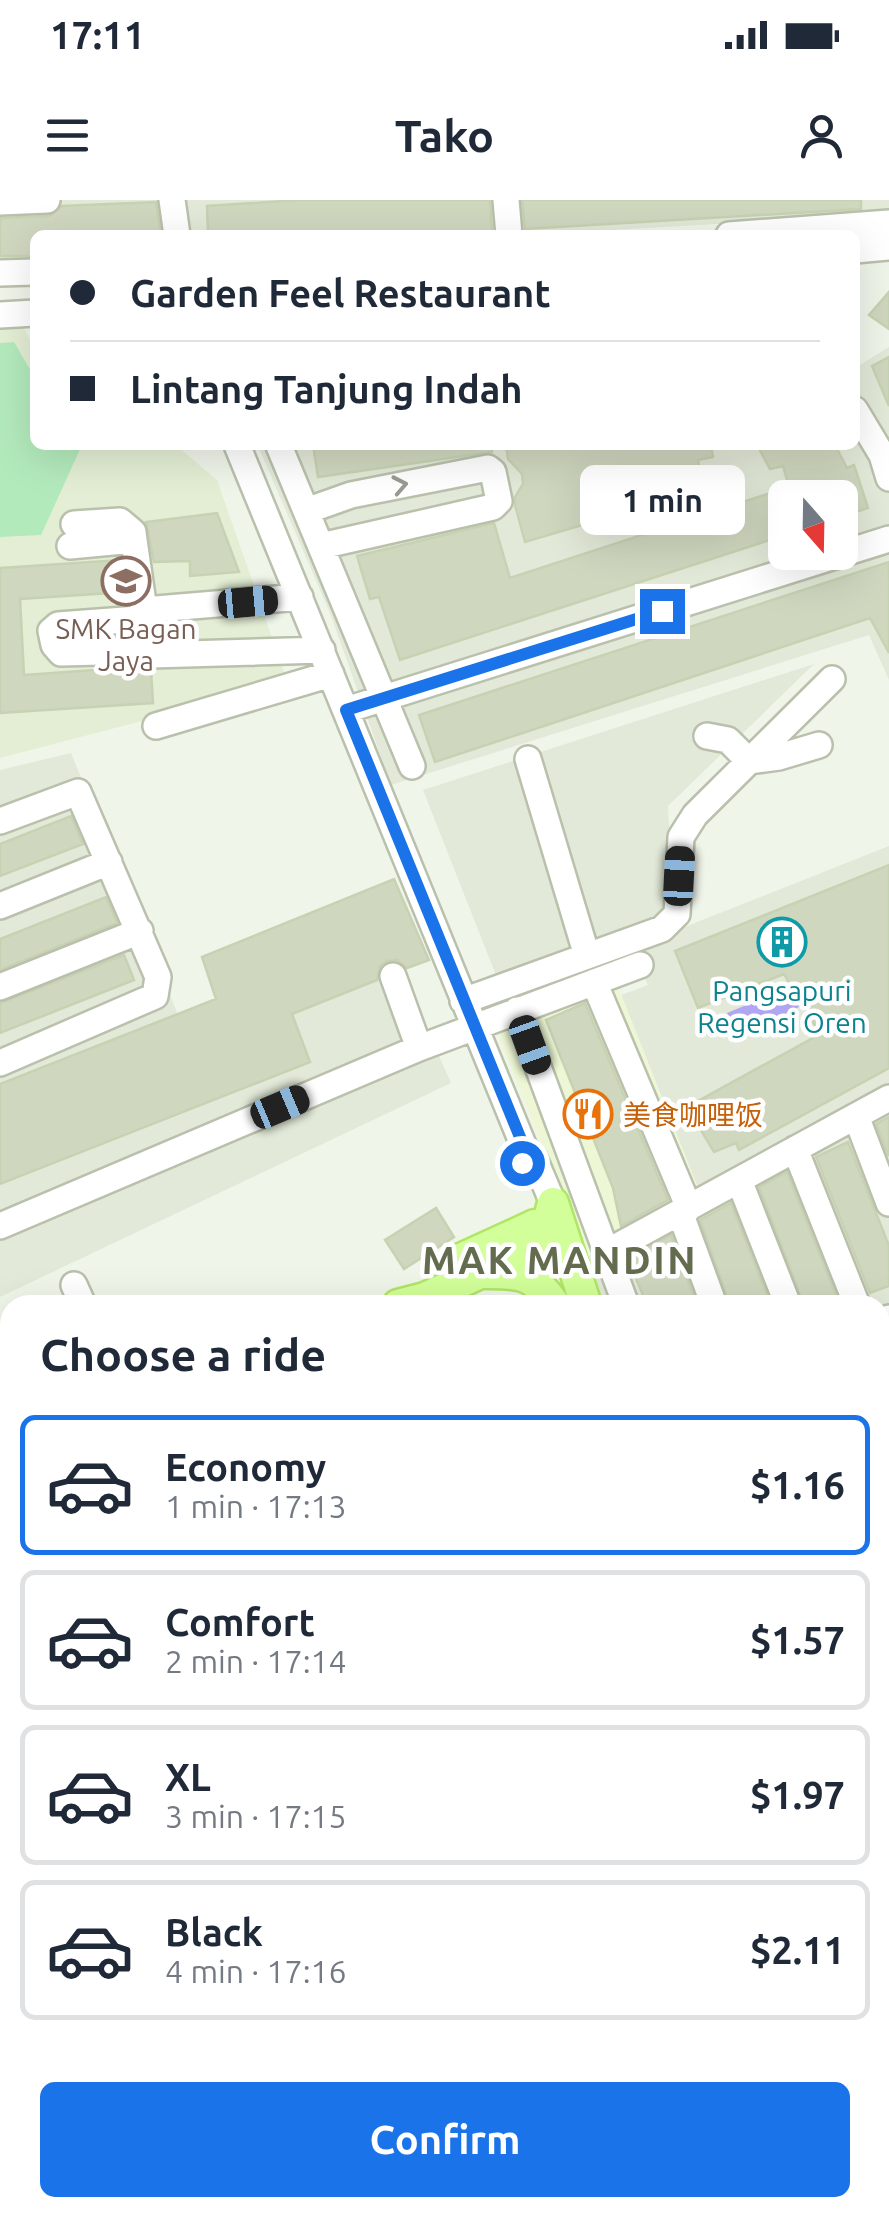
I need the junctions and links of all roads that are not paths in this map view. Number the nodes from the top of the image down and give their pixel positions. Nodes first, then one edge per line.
1 (47, 200) edge
2 (172, 200) edge
3 (506, 200) edge
4 (0, 202) edge
5 (889, 224) edge
6 (176, 230) edge
7 (509, 230) edge
8 (860, 236) edge
9 (860, 240) edge
10 (889, 244) edge
11 (30, 272) edge
12 (0, 273) edge
13 (30, 313) edge
14 (0, 315) edge
15 (860, 419) edge
16 (239, 450) edge
17 (282, 450) edge
18 (889, 478) edge
19 (340, 498) junction
20 (313, 528) junction
21 (72, 535) dead end
22 (353, 537) junction
23 (889, 540) edge
24 (278, 542) junction
25 (300, 597) junction
26 (141, 614) junction
27 (141, 651) junction
28 (327, 662) junction
29 (832, 679) dead end
30 (383, 698) junction
31 (346, 710) junction
32 (156, 726) dead end
33 (707, 736) dead end
34 (820, 745) dead end
35 (528, 759) dead end
36 (749, 761) junction
37 (412, 766) dead end
38 (0, 821) edge
39 (109, 862) junction
40 (0, 906) edge
41 (140, 931) junction
42 (588, 956) junction
43 (640, 964) dead end
44 (393, 976) dead end
45 (594, 982) junction
46 (0, 987) edge
47 (463, 1002) junction
48 (517, 1010) junction
49 (473, 1026) junction
50 (420, 1048) junction
51 (0, 1063) edge
52 (889, 1098) edge
53 (856, 1116) junction
54 (796, 1149) junction
55 (739, 1180) junction
56 (889, 1203) edge
57 (684, 1210) junction
58 (541, 1220) junction
59 (0, 1226) edge
60 (607, 1252) junction
61 (478, 1273) junction
62 (409, 1295) edge
63 (431, 1295) edge
64 (548, 1295) edge
65 (560, 1295) edge
66 (583, 1295) edge
67 (622, 1295) edge
68 (711, 1295) edge
69 (784, 1295) edge
70 (853, 1295) edge

1 - 4 street
2 - 6 street
3 - 7 street
5 - 8 street
9 - 10 street
11 - 12 street
13 - 14 street
15 - 18 street
16 - 24 street
17 - 20 street
19 - 20 street
19 - 22 street
19 -> 22 street
20 - 22 street
20 - 24 street
20 - 30 street
21 - 26 street
23 - 30 street
24 - 25 street
25 - 26 street
25 - 28 street
26 - 27 street
26 - 27 street
27 - 28 street
28 - 31 street
28 - 32 street
29 - 36 street
30 - 31 street
30 - 37 street
31 - 47 street
33 - 36 street
34 - 36 street
35 - 42 street
36 - 42 street
38 - 39 street
39 - 40 street
39 - 41 street
41 - 46 street
41 - 51 street
42 - 47 street
43 - 45 street
44 - 50 street
45 - 48 street
45 - 57 street
47 - 49 street
48 - 49 street
48 - 60 street
49 - 50 street
49 - 58 street
50 - 59 street
52 - 53 street
53 - 54 street
53 - 56 street
54 - 55 street
54 - 70 street
55 - 57 street
55 - 69 street
57 - 60 street
57 - 68 street
58 - 61 main road
58 - 62 main road
58 - 65 main road
58 - 66 main road
60 - 67 street
61 - 63 main road
61 - 64 main road

